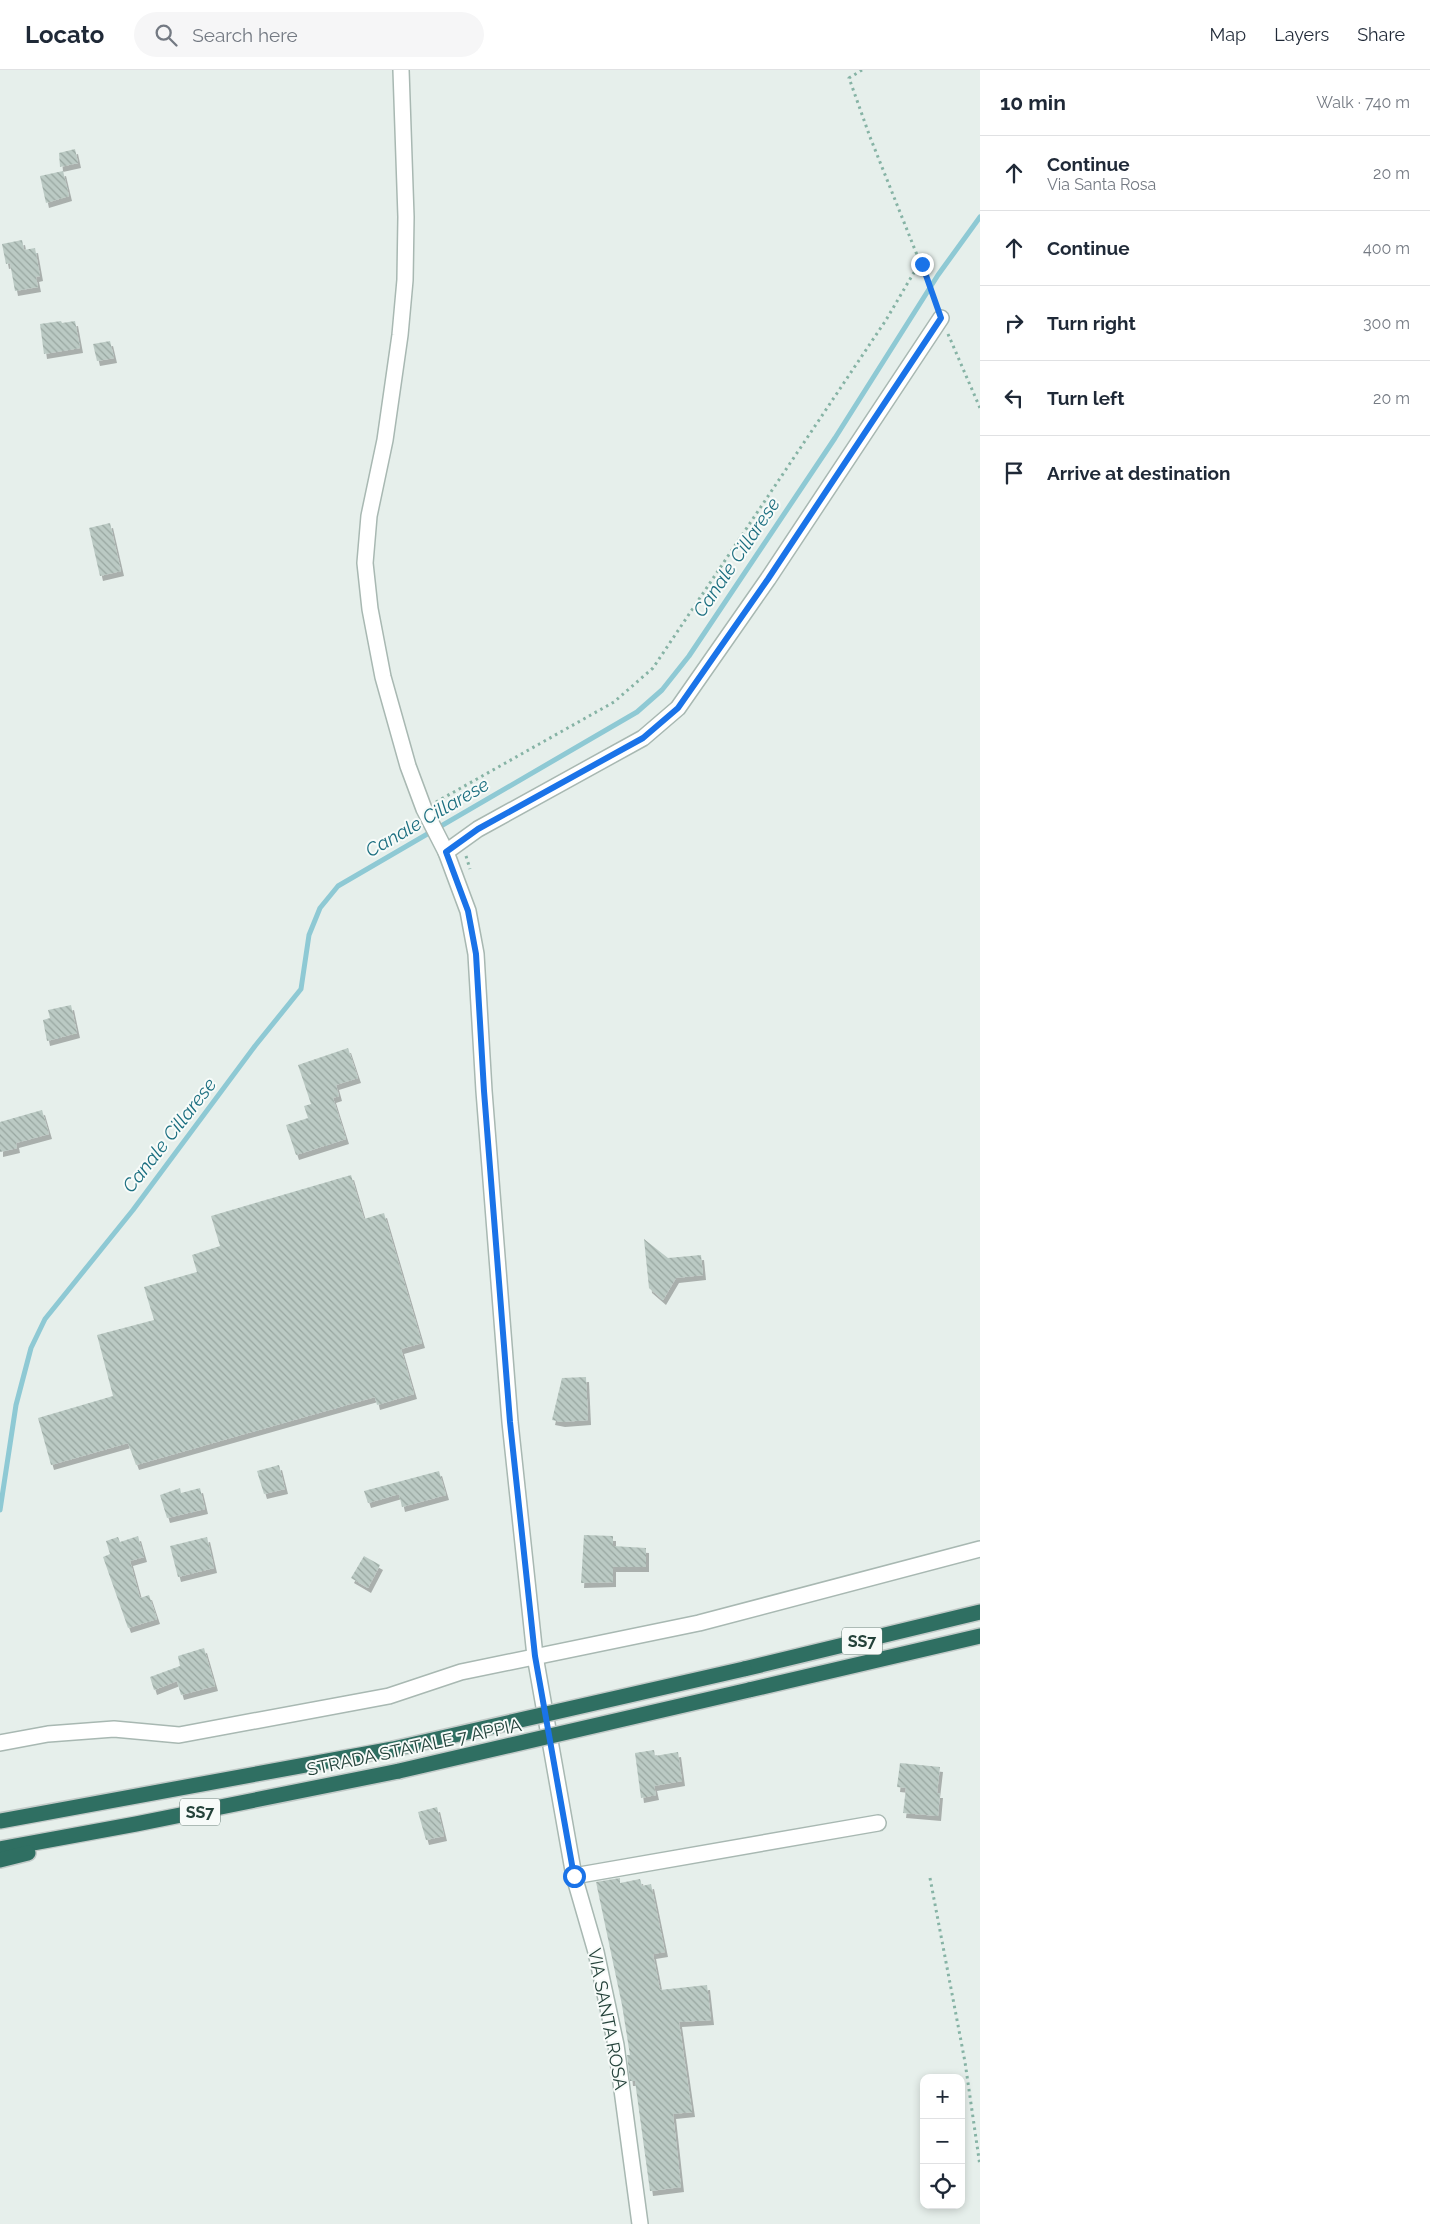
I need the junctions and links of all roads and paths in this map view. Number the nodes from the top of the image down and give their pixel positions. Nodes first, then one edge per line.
1 (401, 70) edge
2 (862, 70) edge
3 (922, 264) junction
4 (941, 318) junction
5 (980, 408) edge
6 (424, 809) junction
7 (446, 852) junction
8 (980, 1549) edge
9 (980, 1612) edge
10 (980, 1636) edge
11 (535, 1656) junction
12 (0, 1743) edge
13 (106, 1801) junction
14 (0, 1813) edge
15 (0, 1821) edge
16 (878, 1822) dead end
17 (136, 1824) junction
18 (0, 1849) edge
19 (0, 1860) edge
20 (574, 1876) junction
21 (930, 1878) dead end
22 (980, 2166) edge
23 (640, 2224) edge

1 - 6 street, VIA SANTA ROSA
2 - 3 path
3 - 4 path
3 - 6 path
4 - 5 path
4 - 7 street
6 - 7 street, VIA SANTA ROSA
7 - 11 street, VIA SANTA ROSA
8 - 11 street
9 - 13 highway, STRADA STATALE 7 APPIA / SS7, bridge
10 - 17 highway, STRADA STATALE 7 APPIA / SS7, bridge
11 - 12 street
11 - 20 street, VIA SANTA ROSA
13 - 14 highway
13 - 15 highway, STRADA STATALE 7 APPIA / SS7
16 - 20 street
17 - 18 highway, STRADA STATALE 7 APPIA / SS7
17 - 19 highway
20 - 23 street, VIA SANTA ROSA
21 - 22 path

